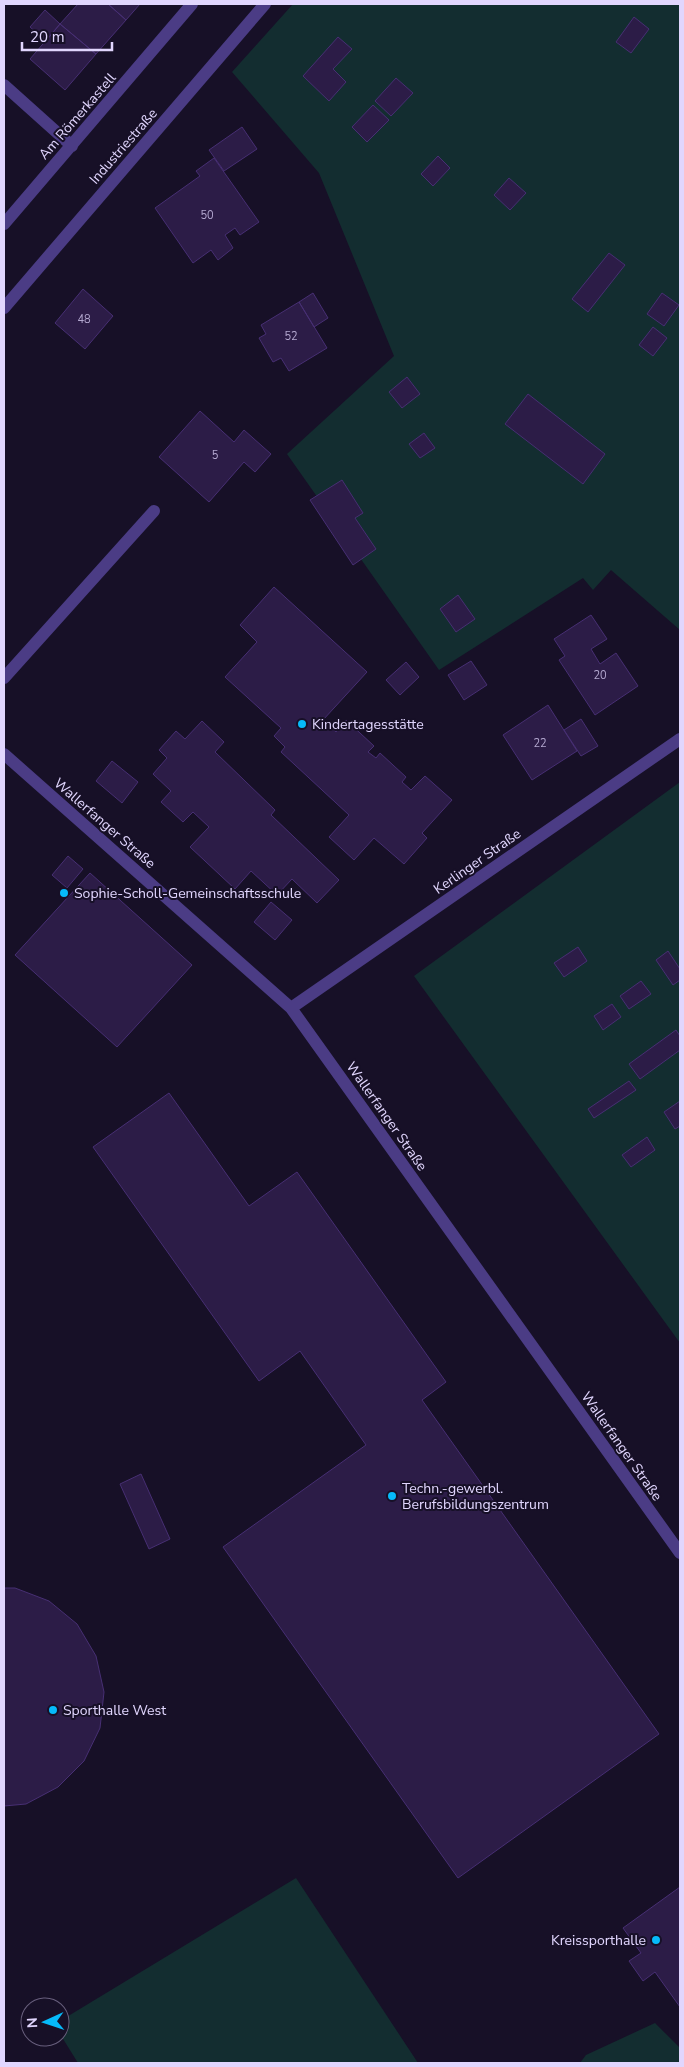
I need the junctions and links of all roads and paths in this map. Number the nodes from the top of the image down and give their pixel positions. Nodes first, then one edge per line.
1 (192, 4) edge
2 (265, 4) edge
3 (4, 85) edge
4 (72, 146) junction
5 (4, 224) edge
6 (4, 308) edge
7 (154, 511) dead end
8 (4, 678) edge
9 (680, 738) edge
10 (4, 754) edge
11 (291, 1008) junction
12 (680, 1554) edge

1 - 4 street, Am Römerkastell
2 - 6 street, Industriestraße
3 - 4 street
4 - 5 street, Am Römerkastell
7 - 8 street
9 - 11 street, Kerlinger Straße
10 - 11 street, Wallerfanger Straße
11 - 12 street, Wallerfanger Straße

